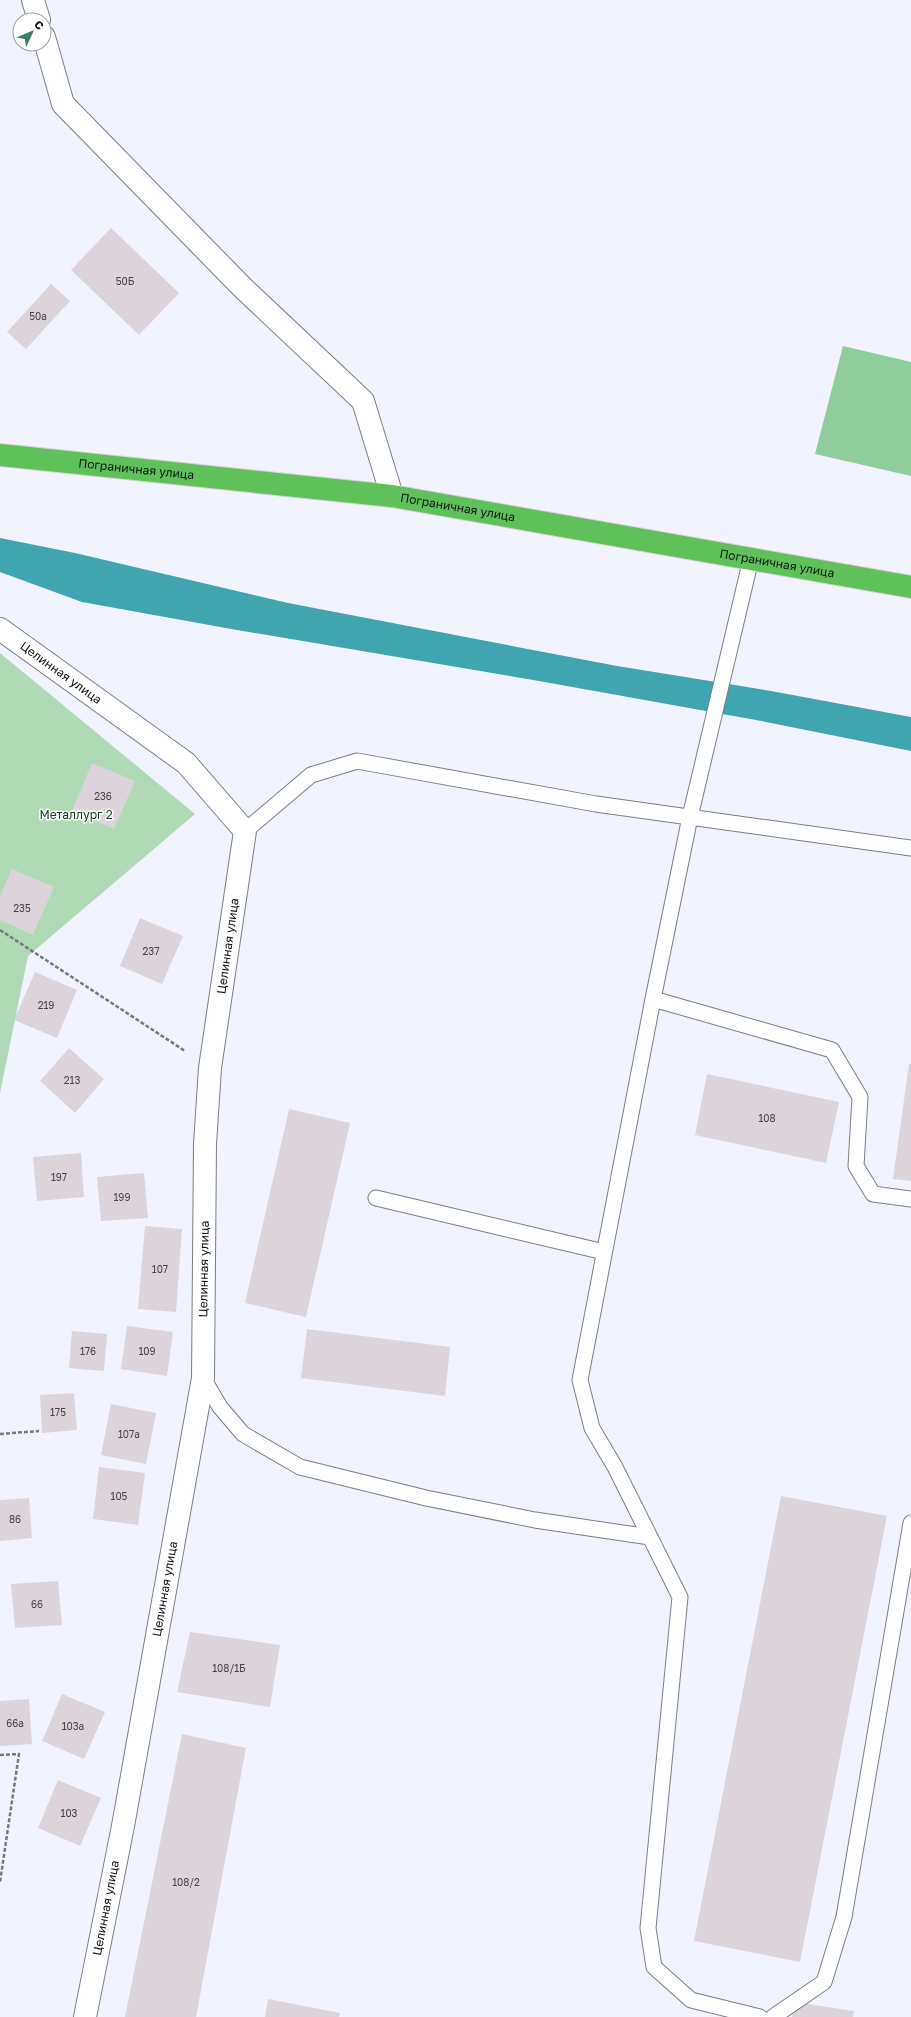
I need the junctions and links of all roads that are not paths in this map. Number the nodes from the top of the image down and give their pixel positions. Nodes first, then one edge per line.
1 (33, 0) edge
2 (37, 12) edge
3 (48, 52) edge
4 (0, 455) edge
5 (392, 496) junction
6 (751, 559) junction
7 (911, 587) edge
8 (0, 629) edge
9 (690, 817) junction
10 (245, 832) junction
11 (911, 848) edge
12 (653, 999) junction
13 (376, 1198) dead end
14 (911, 1199) edge
15 (604, 1252) junction
16 (203, 1378) junction
17 (911, 1523) edge
18 (650, 1537) junction
19 (85, 2017) edge
20 (760, 2017) edge
21 (773, 2017) edge

1 - 2 street
3 - 5 street
4 - 5 highway, Пограничная улица
5 - 6 highway, Пограничная улица
6 - 7 highway, Пограничная улица
6 - 9 lane
8 - 10 street, Целинная улица
9 - 10 lane
9 - 11 lane
9 - 12 lane
10 - 16 street, Целинная улица
12 - 14 lane
12 - 15 lane
13 - 15 lane
15 - 18 lane
16 - 18 lane
16 - 19 street, Целинная улица
17 - 21 lane
18 - 20 lane

